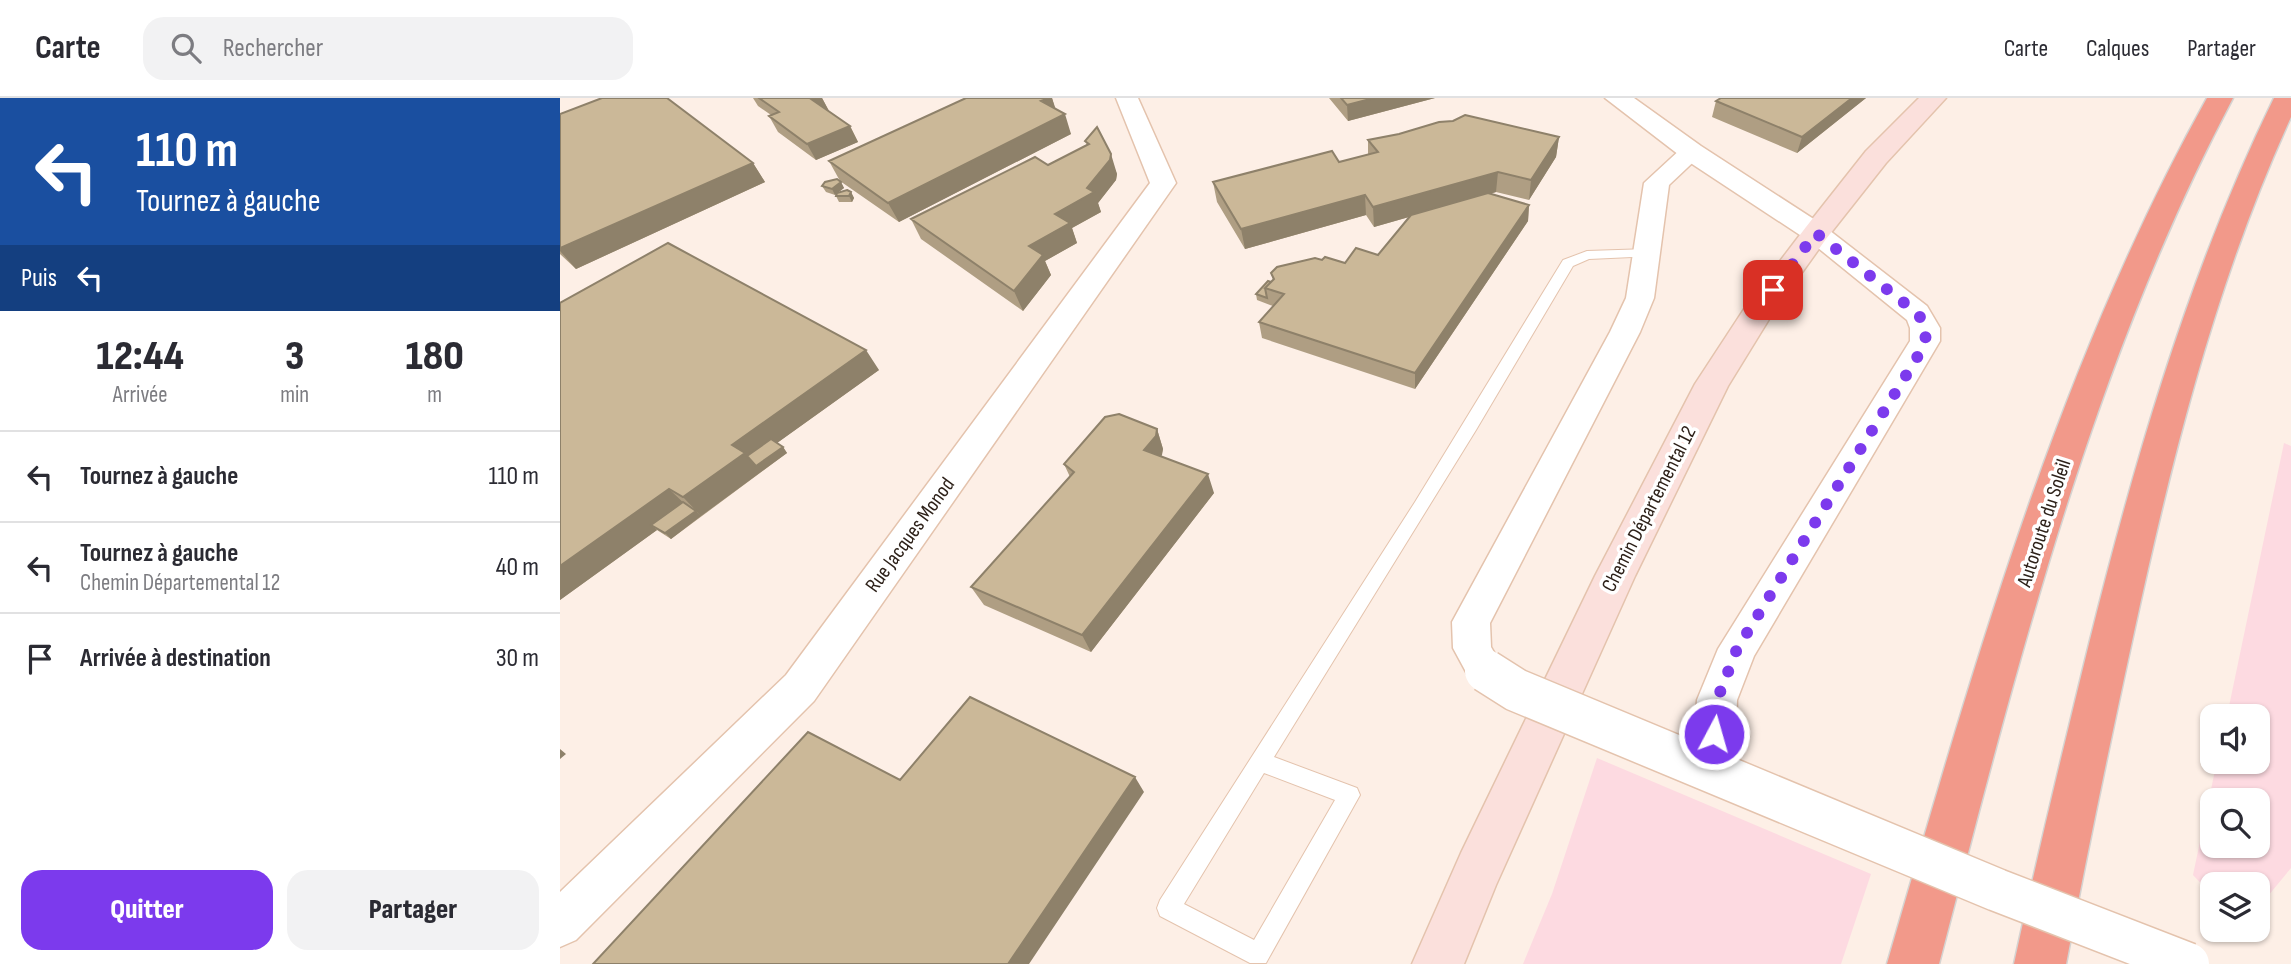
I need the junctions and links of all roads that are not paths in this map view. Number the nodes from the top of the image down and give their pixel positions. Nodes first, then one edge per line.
1 (1127, 98) edge
2 (1618, 98) edge
3 (1933, 98) edge
4 (2220, 98) edge
5 (2287, 98) edge
6 (1692, 152) junction
7 (1816, 233) junction
8 (1648, 253) junction
9 (1259, 761) junction
10 (1713, 772) junction
11 (560, 924) edge
12 (1438, 964) edge
13 (1913, 964) edge
14 (2040, 964) edge
15 (2188, 964) edge

1 - 11 street, Rue Jacques Monod
2 - 6 street
3 - 7 main road, Chemin Départemental 12
4 - 13 highway, Autoroute du Soleil
5 - 14 highway
6 - 7 street
6 - 8 street
7 - 10 street
7 - 12 main road, Chemin Départemental 12
8 - 9 lane
8 - 10 street, bridge
9 - 9 lane
10 - 15 street, bridge

